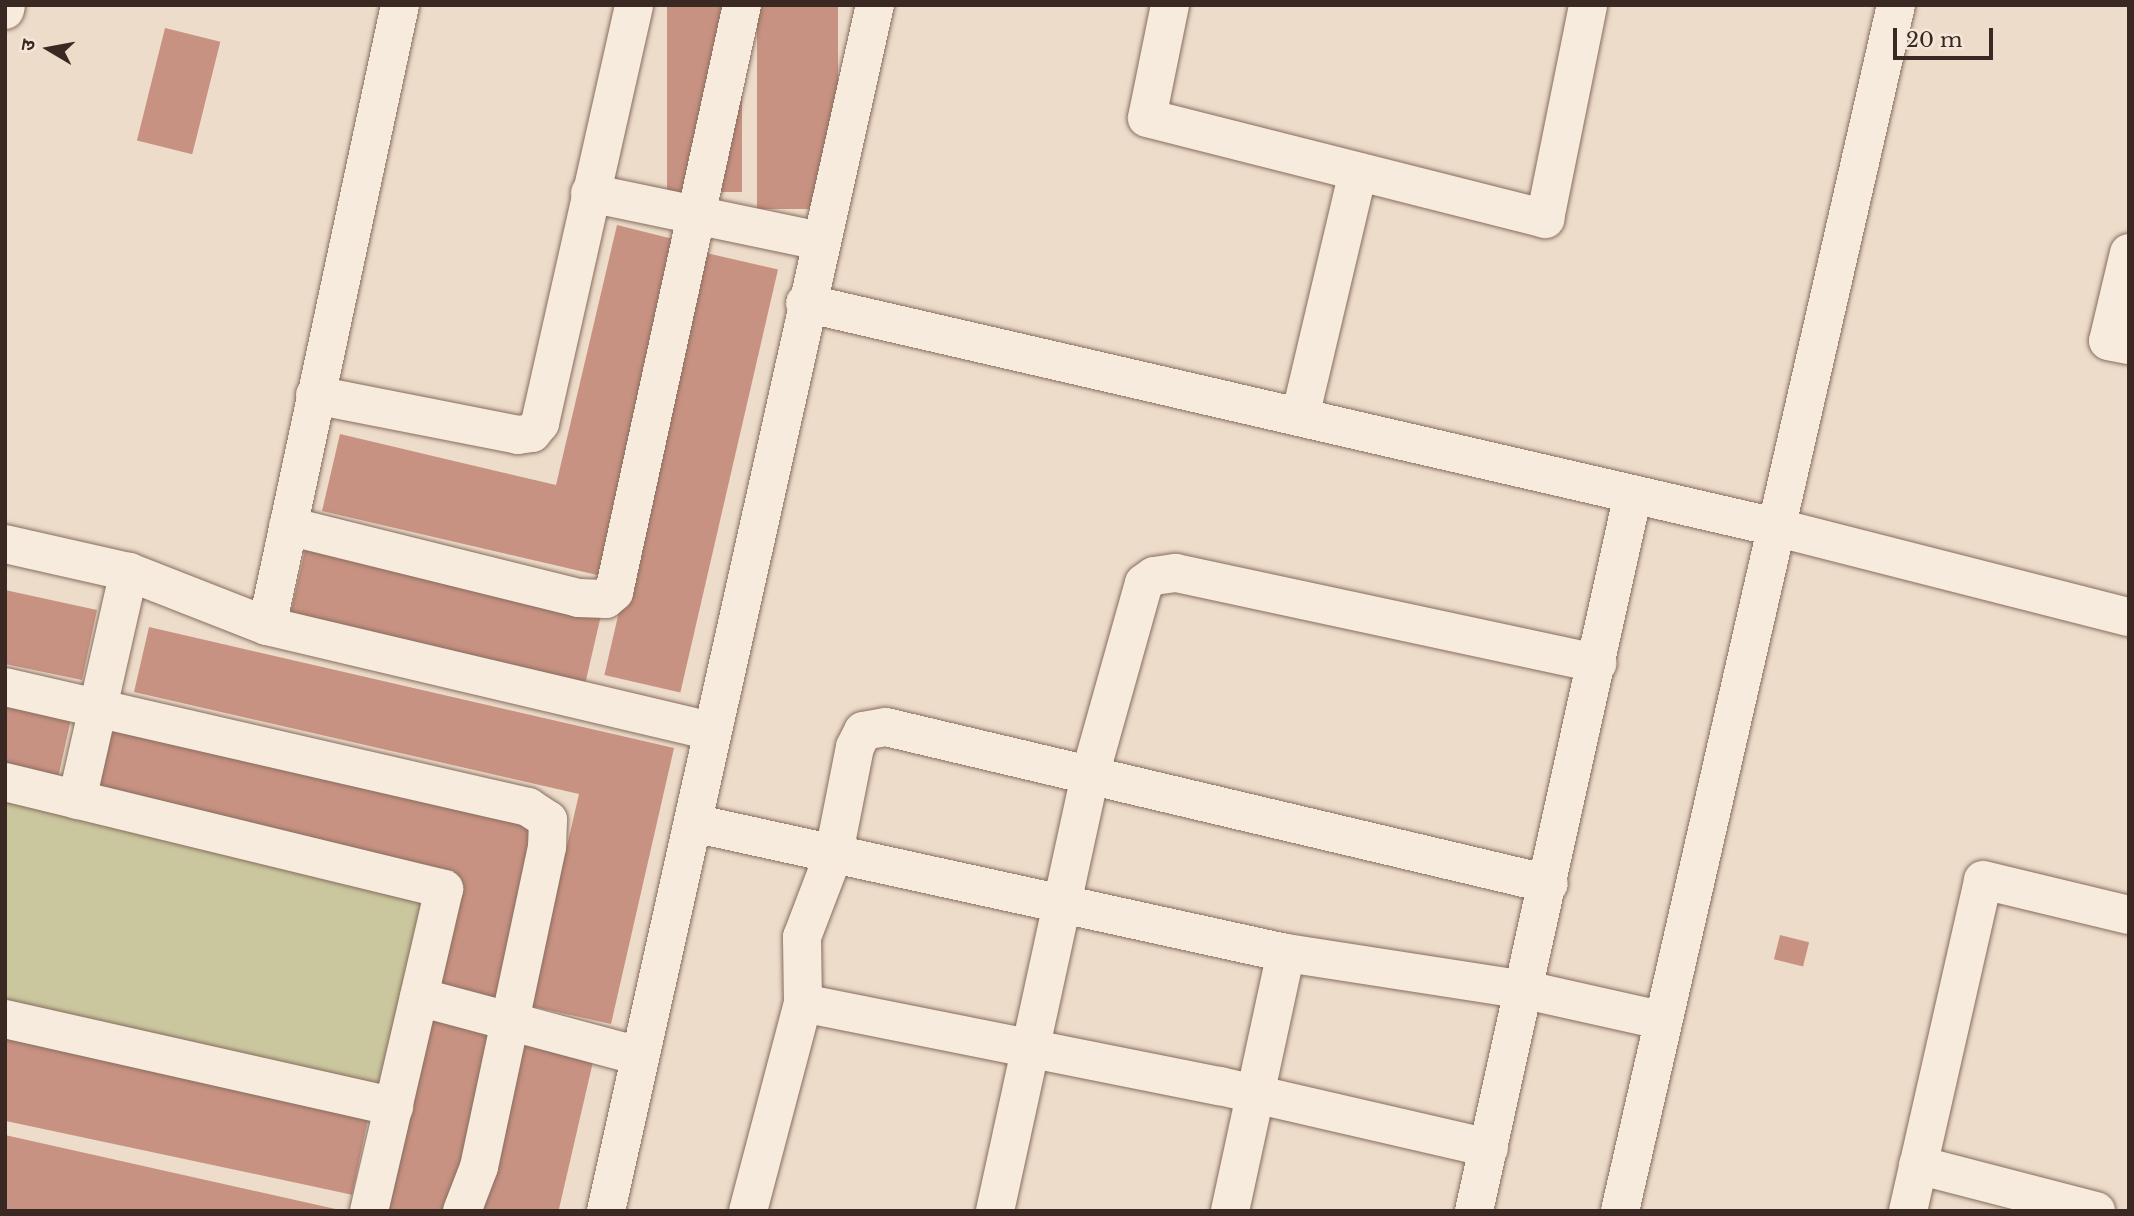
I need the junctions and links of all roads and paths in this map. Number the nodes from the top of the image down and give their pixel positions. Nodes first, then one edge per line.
1 (400, 5) edge
2 (634, 5) edge
3 (742, 5) edge
4 (875, 5) edge
5 (1170, 5) edge
6 (1588, 5) edge
7 (1896, 5) edge
8 (1357, 172) junction
9 (590, 193) junction
10 (696, 215) junction
11 (820, 241) junction
12 (2129, 253) edge
13 (805, 303) junction
14 (2129, 345) edge
15 (315, 396) junction
16 (1300, 417) junction
17 (1633, 494) junction
18 (288, 526) junction
19 (1775, 527) junction
20 (5, 544) edge
21 (129, 572) junction
22 (2129, 617) edge
23 (267, 626) junction
24 (1597, 663) junction
25 (5, 687) edge
26 (97, 708) junction
27 (712, 732) junction
28 (1090, 775) junction
29 (5, 782) edge
30 (77, 800) junction
31 (693, 823) junction
32 (834, 853) junction
33 (1549, 884) junction
34 (1064, 904) junction
35 (2129, 915) edge
36 (1286, 953) junction
37 (1526, 990) junction
38 (419, 997) junction
39 (803, 1003) junction
40 (5, 1019) edge
41 (1660, 1020) junction
42 (511, 1022) junction
43 (1033, 1049) junction
44 (639, 1056) junction
45 (1258, 1095) junction
46 (394, 1107) junction
47 (1489, 1148) junction
48 (1918, 1165) junction
49 (754, 1210) edge
50 (369, 1211) edge
51 (462, 1211) edge
52 (606, 1211) edge
53 (995, 1211) edge
54 (1230, 1211) edge
55 (1474, 1211) edge
56 (1620, 1211) edge
57 (1908, 1211) edge
58 (2096, 1211) edge

1 - 15 street
2 - 9 street
3 - 10 street
4 - 11 street
5 - 8 street
6 - 8 street
7 - 19 street
8 - 16 street
9 - 10 street
9 - 15 street
10 - 11 street
10 - 18 street
11 - 13 street
12 - 14 street
13 - 16 street
13 - 27 street
15 - 18 street
16 - 17 street
17 - 19 street
17 - 24 street
18 - 23 street
19 - 22 street
19 - 41 street
20 - 21 street
21 - 23 street
21 - 26 street
23 - 27 street
24 - 28 street
24 - 33 street
25 - 26 street
26 - 30 street
26 - 42 street
27 - 31 street
28 - 32 street
28 - 33 street
28 - 34 street
29 - 30 street
30 - 38 street
31 - 32 street
31 - 44 street
32 - 34 street
32 - 39 street
33 - 37 street
34 - 36 street
34 - 43 street
35 - 48 street
36 - 37 street
36 - 45 street
37 - 41 street
37 - 47 street
38 - 42 street
38 - 46 street
39 - 43 street
39 - 49 street
40 - 46 street
41 - 56 street
42 - 44 street
42 - 51 street
43 - 45 street
43 - 53 street
44 - 52 street
45 - 47 street
45 - 54 street
46 - 50 street
47 - 55 street
48 - 57 street
48 - 58 street

